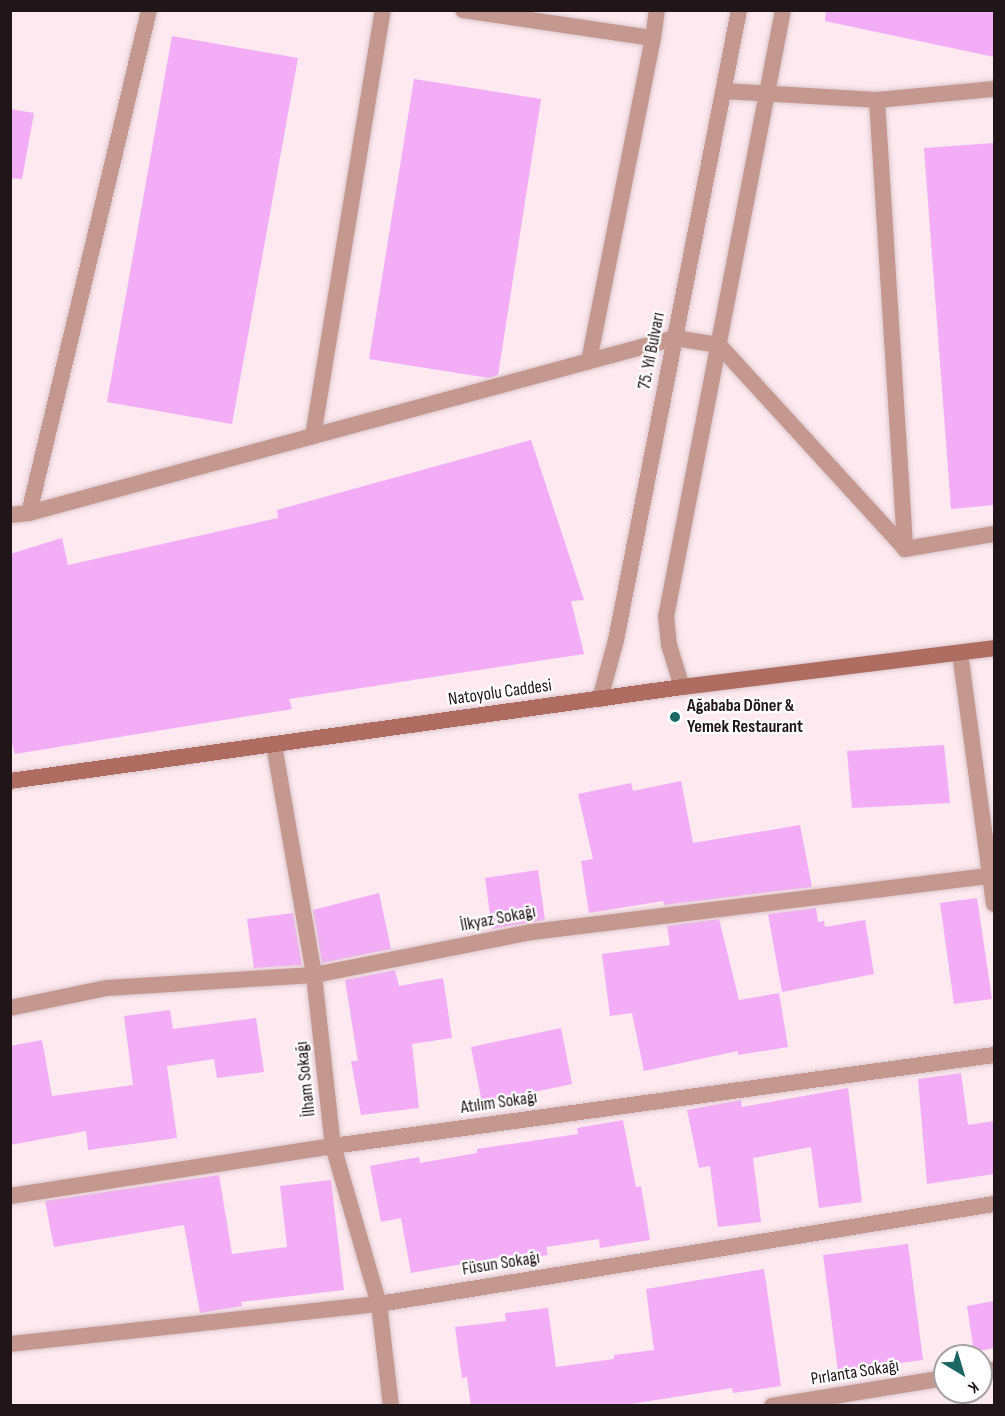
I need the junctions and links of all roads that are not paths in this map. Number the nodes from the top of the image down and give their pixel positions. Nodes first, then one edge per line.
1 (149, 10) edge
2 (383, 10) edge
3 (464, 10) edge
4 (657, 10) edge
5 (739, 10) edge
6 (783, 10) edge
7 (653, 38) junction
8 (994, 89) edge
9 (723, 91) junction
10 (767, 96) junction
11 (877, 100) junction
12 (675, 338) junction
13 (719, 345) junction
14 (589, 361) junction
15 (313, 436) junction
16 (29, 513) junction
17 (10, 515) edge
18 (994, 534) edge
19 (905, 549) junction
20 (994, 648) edge
21 (960, 653) junction
22 (682, 687) junction
23 (600, 699) junction
24 (274, 745) junction
25 (10, 781) edge
26 (993, 876) edge
27 (994, 904) edge
28 (314, 975) junction
29 (10, 1008) edge
30 (994, 1055) edge
31 (333, 1146) junction
32 (10, 1196) edge
33 (994, 1204) edge
34 (379, 1304) junction
35 (10, 1344) edge
36 (933, 1380) edge
37 (391, 1406) edge
38 (772, 1406) edge

1 - 16 street
2 - 15 street
3 - 7 street
4 - 7 street
5 - 9 street, 75. Yıl Bulvarı
6 - 10 street
7 - 14 street
8 - 11 street
9 - 10 street
9 - 12 street, 75. Yıl Bulvarı
10 - 11 street
10 - 13 street
11 - 19 street
12 - 13 street
12 - 14 street
12 - 23 street, 75. Yıl Bulvarı
13 - 19 street
13 - 22 street
14 - 15 street
15 - 16 street
16 - 17 street
18 - 19 street
20 - 21 main road, Natoyolu Caddesi
21 - 22 main road, Natoyolu Caddesi
21 - 26 street
22 - 23 main road, Natoyolu Caddesi
23 - 24 main road, Natoyolu Caddesi
24 - 25 main road, Natoyolu Caddesi
24 - 28 street, İlham Sokağı
26 - 27 street
26 - 28 street, İlkyaz Sokağı
28 - 29 street, İlkyaz Sokağı
28 - 31 street, İlham Sokağı
30 - 31 street, Atılım Sokağı
31 - 32 street, Atılım Sokağı
31 - 34 street, İlham Sokağı
33 - 34 street, Füsun Sokağı
34 - 35 street, Füsun Sokağı
34 - 37 street, İlham Sokağı
36 - 38 street, Pırlanta Sokağı

